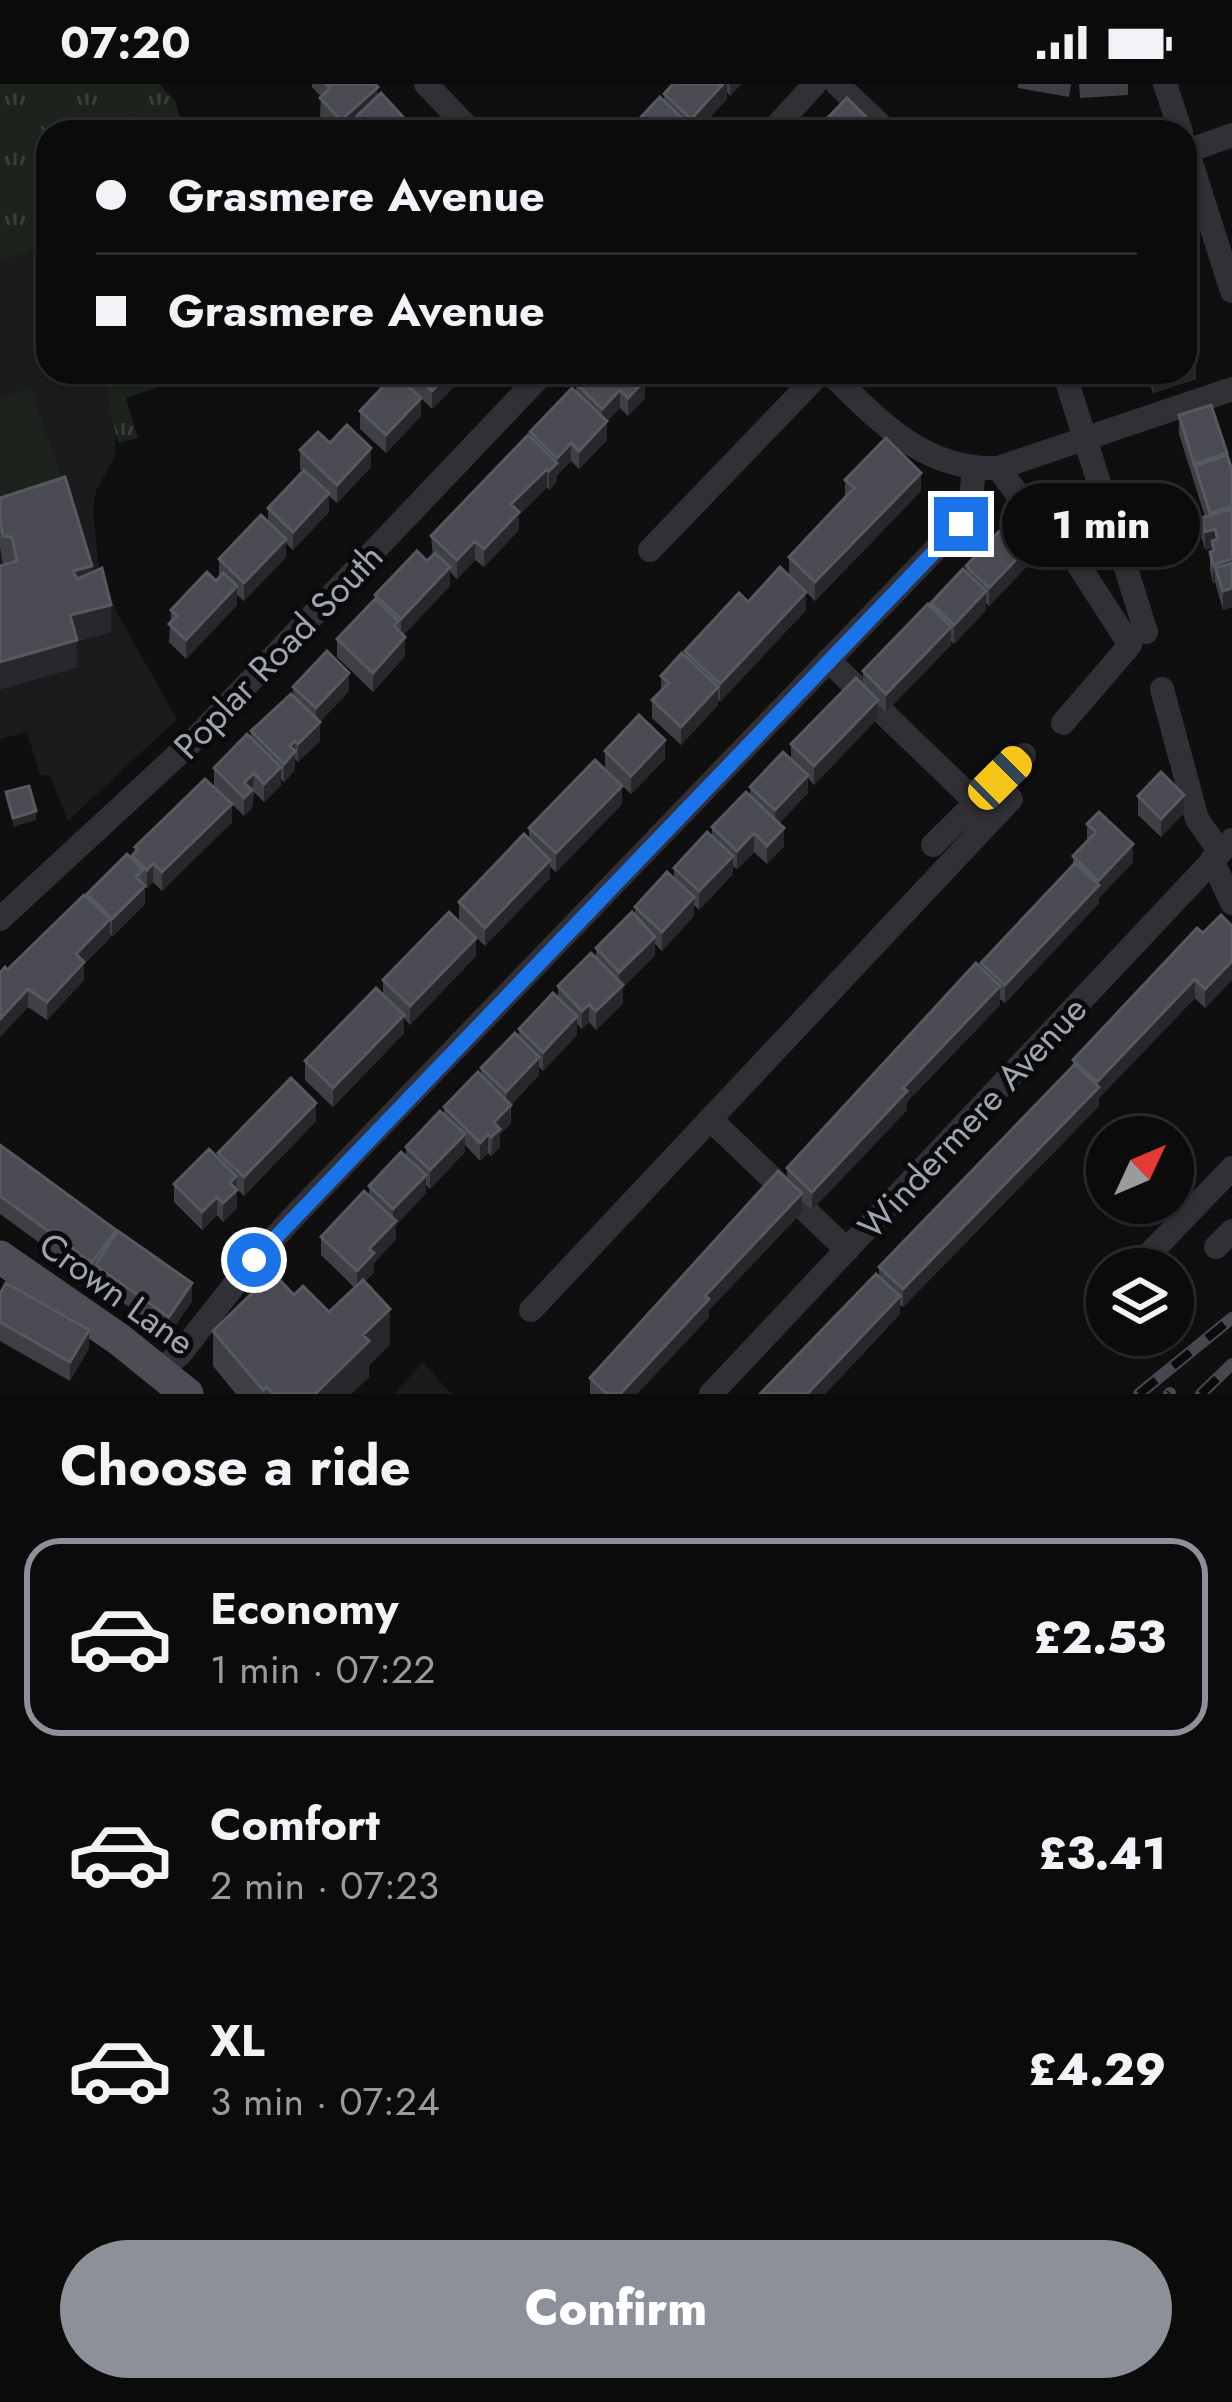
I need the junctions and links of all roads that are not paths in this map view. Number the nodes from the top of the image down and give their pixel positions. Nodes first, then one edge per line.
1 (426, 84) edge
2 (1165, 84) edge
3 (819, 85) edge
4 (455, 120) edge
5 (783, 120) edge
6 (870, 120) edge
7 (1177, 120) edge
8 (1232, 135) edge
9 (1197, 142) edge
10 (1197, 182) edge
11 (1232, 291) edge
12 (533, 384) edge
13 (813, 384) edge
14 (838, 384) edge
15 (1068, 384) edge
16 (1232, 389) edge
17 (1084, 439) junction
18 (986, 468) junction
19 (650, 550) dead end
20 (1146, 632) dead end
21 (828, 660) junction
22 (1162, 688) dead end
23 (1064, 723) dead end
24 (1024, 755) dead end
25 (1011, 799) dead end
26 (976, 802) junction
27 (933, 845) dead end
28 (1222, 851) edge
29 (1232, 903) edge
30 (0, 919) edge
31 (710, 1119) junction
32 (1232, 1168) edge
33 (1155, 1248) edge
34 (847, 1250) junction
35 (0, 1258) edge
36 (531, 1310) dead end
37 (172, 1383) edge
38 (711, 1394) edge

1 - 4 street
2 - 7 street
3 - 5 street
3 - 6 street
8 - 9 street
10 - 11 street
12 - 30 street, Poplar Road South
13 - 19 street
14 - 18 street
15 - 17 street
16 - 17 street
17 - 18 street
17 - 20 street
18 - 21 street
18 - 23 street
21 - 26 street
21 - 37 street
22 - 28 street
24 - 26 street
25 - 31 street
26 - 27 street
28 - 29 street
28 - 34 street, Windermere Avenue
31 - 34 street
31 - 36 street
32 - 33 street
34 - 38 street, Windermere Avenue
35 - 37 main road, Crown Lane

